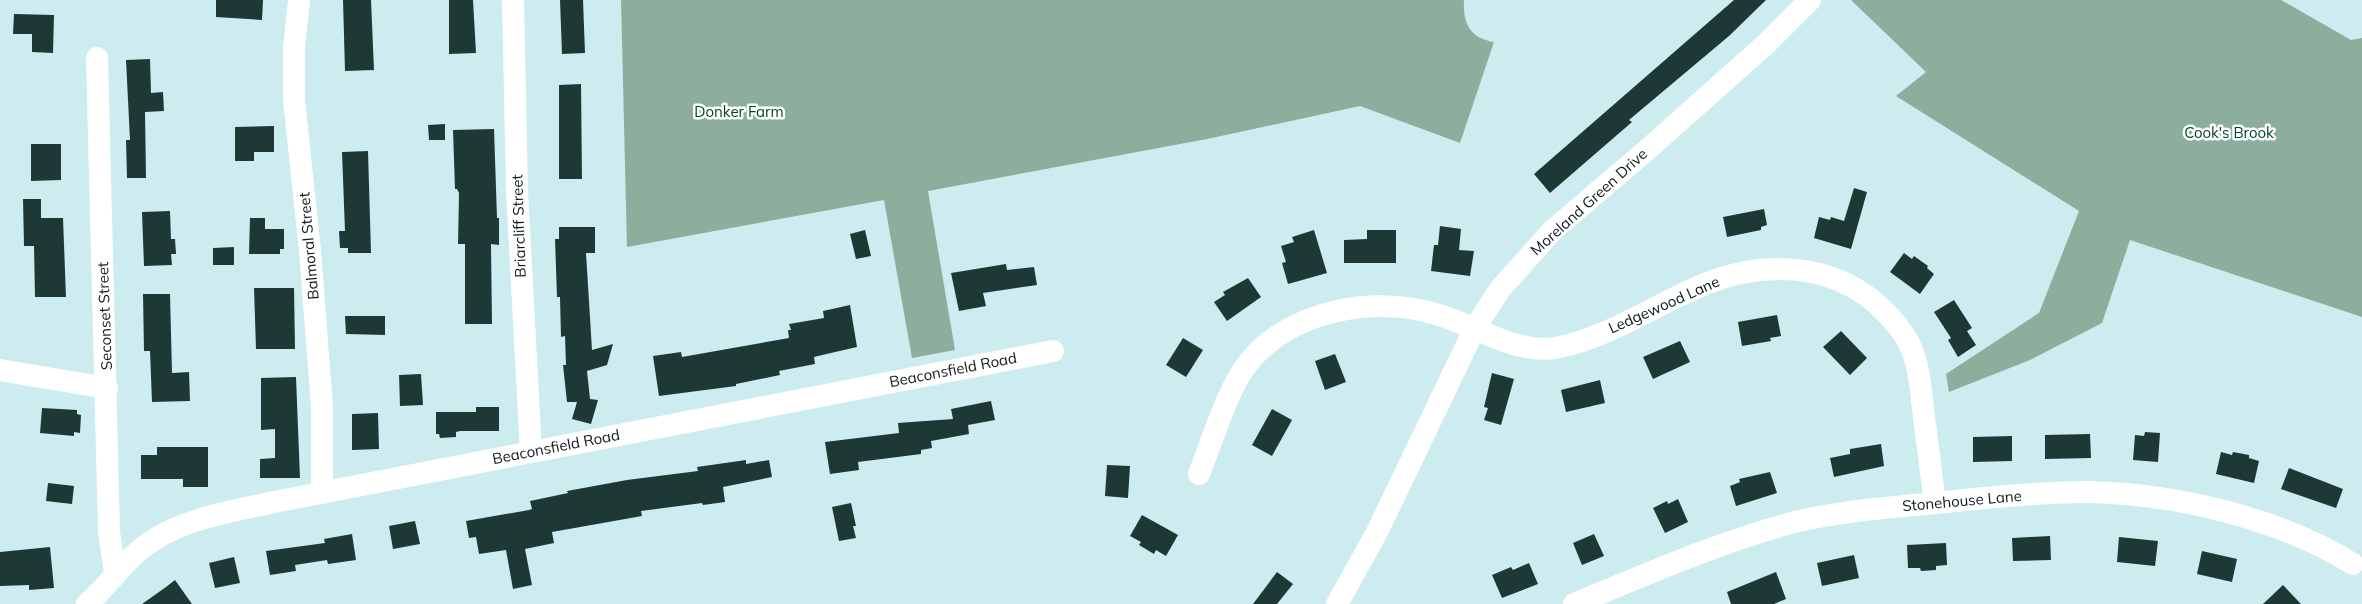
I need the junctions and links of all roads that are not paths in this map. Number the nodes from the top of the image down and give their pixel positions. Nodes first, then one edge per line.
1 (299, 0) edge
2 (513, 0) edge
3 (1810, 0) edge
4 (97, 58) dead end
5 (1475, 328) junction
6 (1053, 351) dead end
7 (0, 370) edge
8 (107, 388) junction
9 (530, 452) junction
10 (1198, 474) dead end
11 (322, 493) junction
12 (1935, 503) junction
13 (2353, 564) dead end
14 (115, 573) junction
15 (87, 604) edge
16 (1337, 604) edge
17 (1574, 604) edge

1 - 11 street, Balmoral Street
2 - 9 street, Briarcliff Street
3 - 5 street, Moreland Green Drive
4 - 8 street, Seconset Street
5 - 10 street, Ledgewood Lane
5 - 12 street, Ledgewood Lane
5 - 16 street, Moreland Green Drive
6 - 9 street, Beaconsfield Road
7 - 8 street
8 - 14 street, Seconset Street
9 - 11 street, Beaconsfield Road
11 - 14 street, Beaconsfield Road
12 - 13 street, Stonehouse Lane
12 - 17 street, Stonehouse Lane
14 - 15 street, Beaconsfield Road

